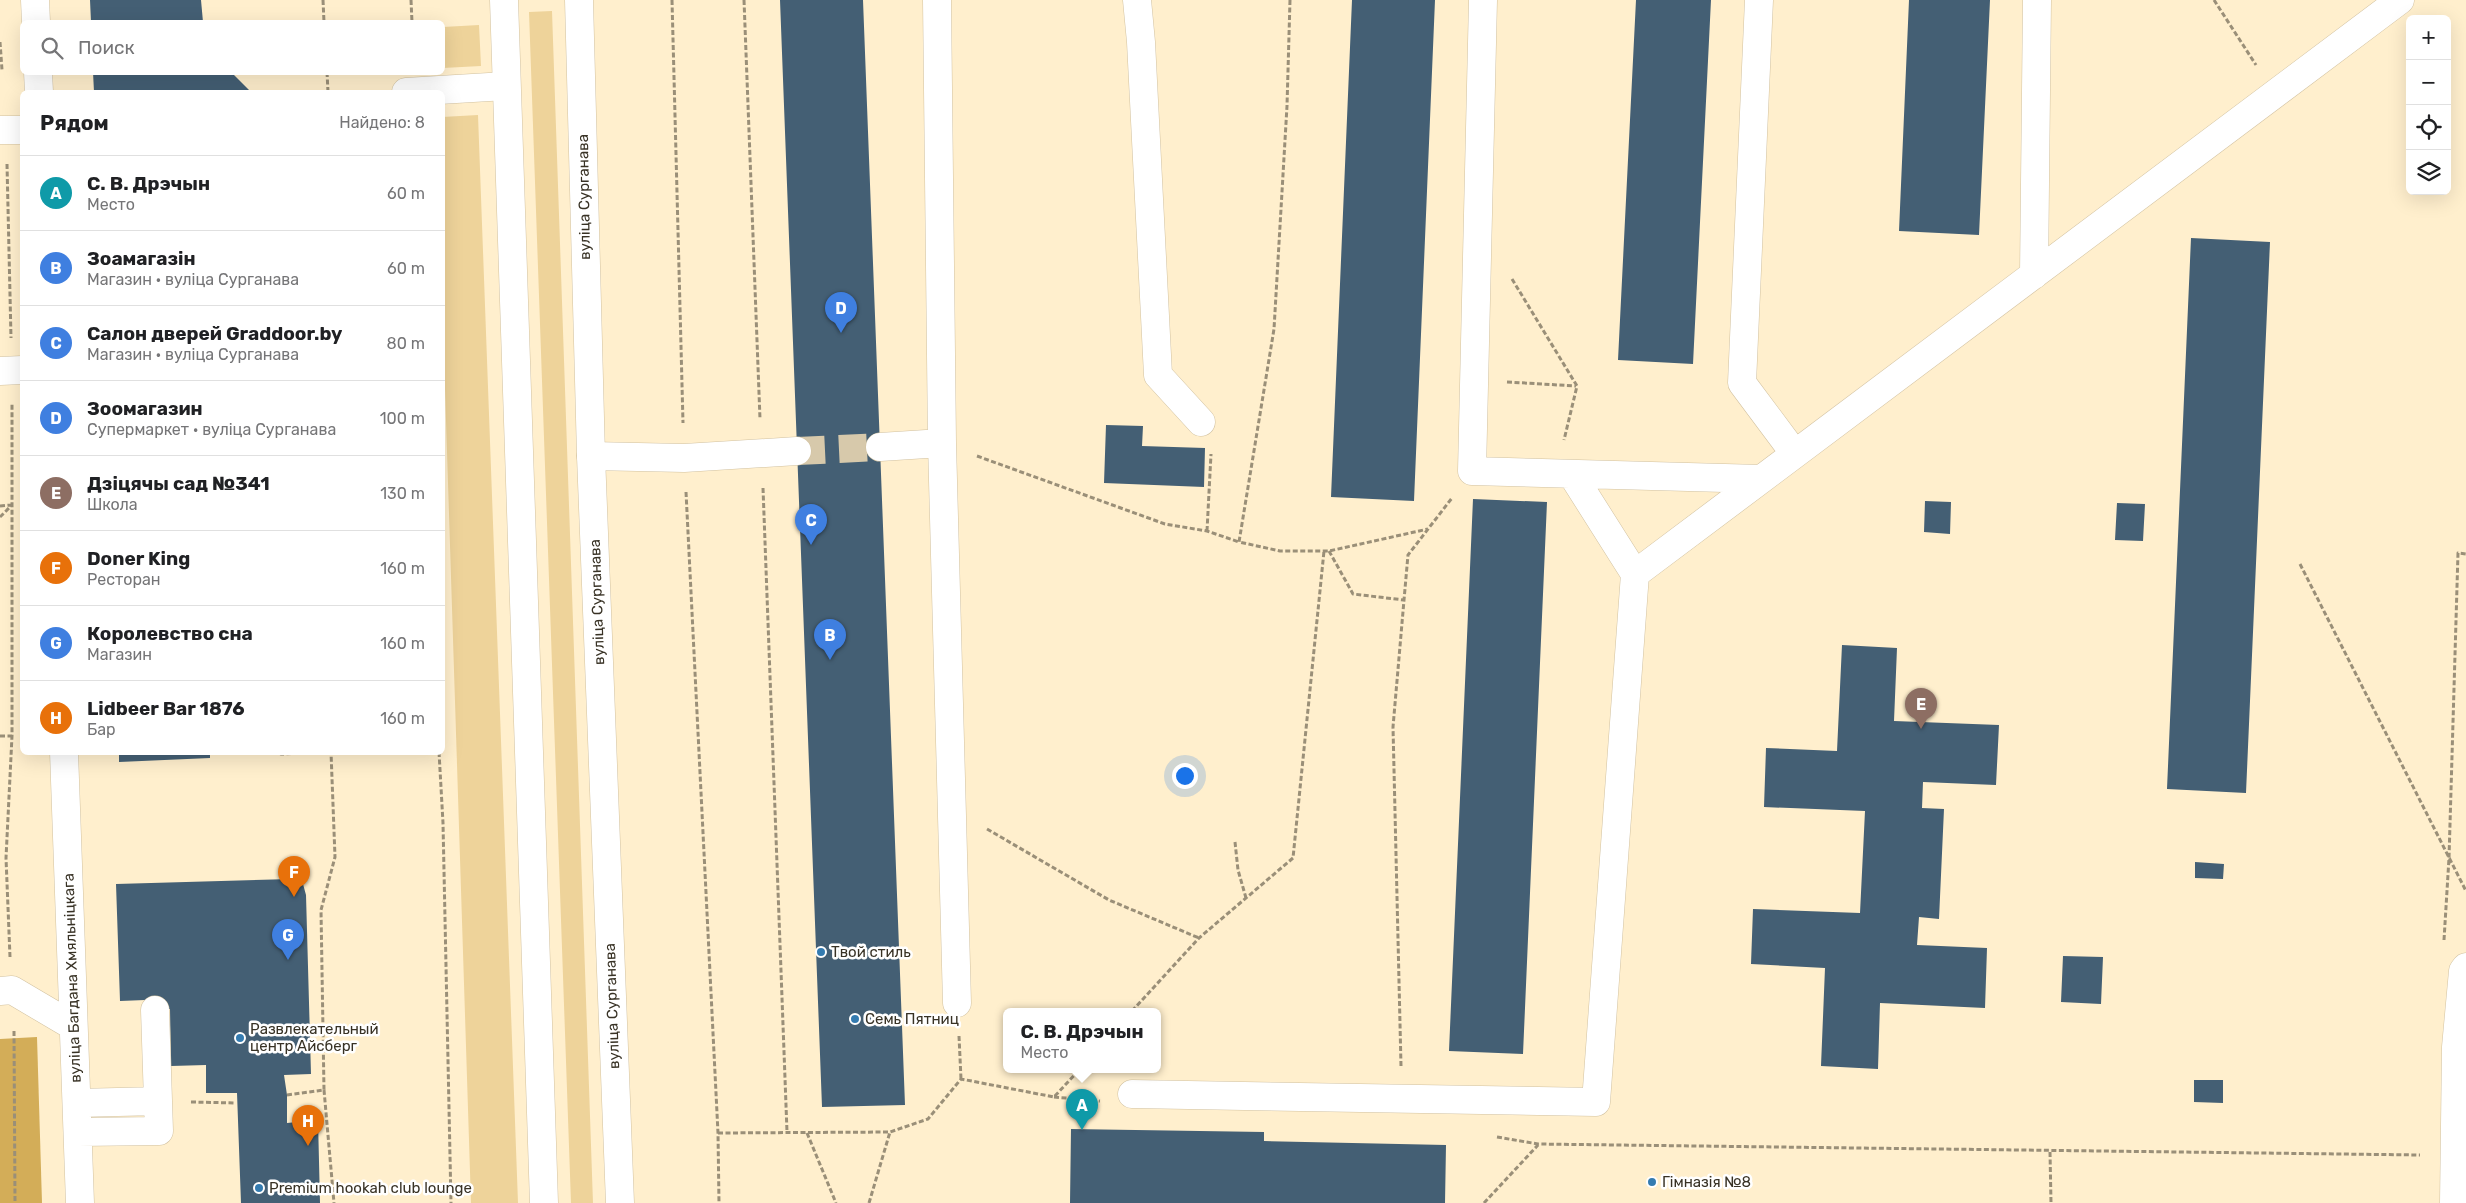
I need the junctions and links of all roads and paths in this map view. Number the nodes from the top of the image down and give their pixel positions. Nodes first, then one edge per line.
1 (35, 0) edge
2 (323, 0) edge
3 (411, 0) edge
4 (504, 0) edge
5 (579, 0) edge
6 (672, 0) edge
7 (744, 0) edge
8 (937, 0) edge
9 (1137, 0) edge
10 (1290, 0) edge
11 (1483, 0) edge
12 (1759, 0) edge
13 (2037, 0) edge
14 (2214, 0) edge
15 (2400, 0) edge
16 (36, 20) edge
17 (324, 20) edge
18 (412, 20) edge
19 (0, 42) edge
20 (2, 72) dead end
21 (38, 75) edge
22 (327, 75) edge
23 (506, 86) junction
24 (39, 90) edge
25 (328, 90) edge
26 (439, 90) edge
27 (2274, 94) junction
28 (10, 130) edge
29 (2034, 275) junction
30 (1510, 277) dead end
31 (12, 370) edge
32 (1474, 381) junction
33 (1577, 386) junction
34 (1201, 422) joint
35 (942, 444) junction
36 (880, 447) tunnel mouth
37 (797, 450) tunnel mouth
38 (761, 453) junction
39 (1795, 454) junction
40 (591, 456) junction
41 (684, 458) junction
42 (1472, 471) junction
43 (1564, 475) junction
44 (1761, 479) junction
45 (12, 505) junction
46 (0, 506) edge
47 (0, 517) edge
48 (1428, 529) junction
49 (1207, 531) junction
50 (1239, 542) junction
51 (1324, 551) junction
52 (1329, 551) junction
53 (2466, 554) edge
54 (2300, 564) dead end
55 (1635, 574) junction
56 (1404, 600) junction
57 (0, 736) edge
58 (12, 736) junction
59 (64, 755) edge
60 (332, 755) edge
61 (439, 755) edge
62 (952, 809) junction
63 (1235, 842) dead end
64 (6, 858) junction
65 (2449, 858) junction
66 (0, 859) edge
67 (2466, 891) edge
68 (1246, 898) junction
69 (1199, 938) junction
70 (2444, 947) dead end
71 (2466, 967) edge
72 (6, 991) edge
73 (957, 1003) joint
74 (1135, 1008) edge
75 (155, 1010) dead end
76 (73, 1026) junction
77 (1076, 1073) edge
78 (961, 1079) junction
79 (324, 1090) junction
80 (1132, 1094) dead end
81 (287, 1095) dead end
82 (1402, 1100) junction
83 (158, 1101) junction
84 (236, 1102) dead end
85 (76, 1103) junction
86 (78, 1132) junction
87 (787, 1132) junction
88 (807, 1132) junction
89 (890, 1132) junction
90 (718, 1133) junction
91 (2050, 1152) junction
92 (2421, 1155) dead end
93 (14, 1203) edge
94 (80, 1203) edge
95 (334, 1203) edge
96 (451, 1203) edge
97 (544, 1203) edge
98 (620, 1203) edge
99 (719, 1203) edge
100 (836, 1203) edge
101 (868, 1203) edge
102 (1484, 1203) edge
103 (2051, 1203) edge
104 (2454, 1203) edge

1 - 16 main road
2 - 17 path
3 - 18 path
4 - 23 main road
5 - 40 main road, вуліца Сурганава
6 - 41 path
7 - 38 path
8 - 35 main road
9 - 34 main road
10 - 50 path
11 - 32 main road
12 - 39 main road
13 - 29 main road
14 - 27 path
15 - 27 main road
19 - 20 path
21 - 24 main road
22 - 25 path
23 - 26 main road
23 - 97 main road
27 - 29 main road
28 - 31 path
29 - 39 main road
30 - 33 path
31 - 45 path
32 - 33 path
32 - 42 main road
33 - 43 path
34 - 49 path
35 - 36 main road
35 - 49 path
35 - 62 main road
37 - 38 main road
38 - 41 main road
38 - 87 path
39 - 44 main road
40 - 41 main road
40 - 98 main road, вуліца Сурганава
41 - 90 path
42 - 43 main road
42 - 48 path
43 - 44 main road
43 - 55 main road
44 - 55 main road
45 - 46 path
45 - 47 path
45 - 58 path
48 - 52 path
48 - 56 path
49 - 50 path
50 - 51 path
51 - 52 path
51 - 68 path
52 - 56 path
53 - 65 path
54 - 65 path
55 - 82 main road
56 - 82 path
57 - 58 path
58 - 64 path
59 - 76 main road, вуліца Багдана Хмяльніцкага
60 - 79 path
61 - 96 path
62 - 69 path
62 - 73 main road
63 - 68 path
64 - 66 path
64 - 72 path
65 - 67 path
65 - 70 path
68 - 69 path
69 - 74 path
71 - 104 main road
72 - 76 main road
72 - 93 path
73 - 78 path
75 - 83 main road
76 - 85 main road, вуліца Багдана Хмяльніцкага
77 - 78 path
78 - 89 path
79 - 81 path
79 - 95 path
80 - 82 main road
83 - 84 path
83 - 85 main road
83 - 86 main road
85 - 86 main road, вуліца Багдана Хмяльніцкага
86 - 94 main road, вуліца Багдана Хмяльніцкага
87 - 88 path
87 - 90 path
88 - 89 path
88 - 100 path
89 - 101 path
90 - 99 path
91 - 92 path
91 - 102 path
91 - 103 path

